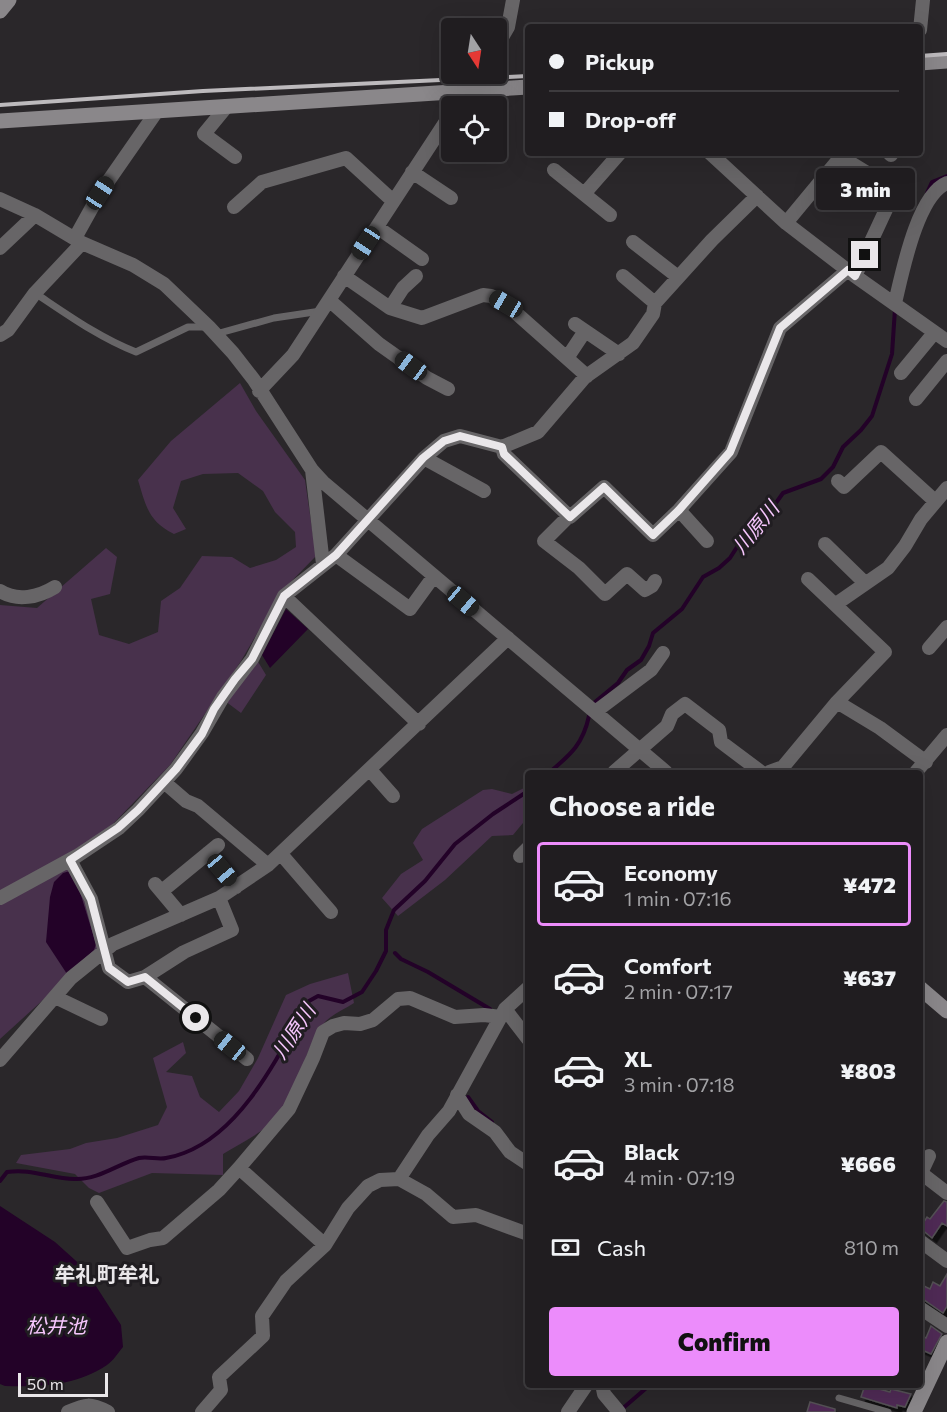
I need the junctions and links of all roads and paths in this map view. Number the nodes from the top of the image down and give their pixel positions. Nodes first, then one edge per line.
1 (9, 0) edge
2 (513, 0) edge
3 (923, 0) edge
4 (0, 10) edge
5 (921, 24) edge
6 (507, 29) edge
7 (947, 61) edge
8 (923, 63) edge
9 (474, 84) edge
10 (525, 87) edge
11 (469, 91) junction
12 (464, 96) edge
13 (227, 106) junction
14 (157, 111) junction
15 (0, 121) edge
16 (441, 128) edge
17 (617, 156) edge
18 (713, 156) edge
19 (841, 156) edge
20 (844, 156) edge
21 (235, 158) dead end
22 (554, 170) dead end
23 (412, 172) junction
24 (947, 183) edge
25 (584, 194) junction
26 (757, 196) junction
27 (451, 198) dead end
28 (0, 199) edge
29 (393, 201) junction
30 (234, 207) dead end
31 (35, 215) junction
32 (610, 215) dead end
33 (786, 223) junction
34 (377, 227) junction
35 (79, 241) junction
36 (633, 242) dead end
37 (0, 248) edge
38 (422, 259) dead end
39 (851, 273) junction
40 (344, 276) junction
41 (416, 276) dead end
42 (623, 276) dead end
43 (678, 277) junction
44 (35, 293) junction
45 (656, 303) junction
46 (895, 303) junction
47 (325, 306) junction
48 (390, 308) junction
49 (213, 330) junction
50 (934, 333) junction
51 (0, 335) edge
52 (947, 341) edge
53 (619, 354) junction
54 (567, 358) junction
55 (947, 361) edge
56 (901, 372) dead end
57 (587, 376) junction
58 (448, 389) dead end
59 (260, 391) junction
60 (916, 399) dead end
61 (502, 447) junction
62 (423, 458) junction
63 (312, 470) junction
64 (838, 481) dead end
65 (947, 488) edge
66 (484, 491) dead end
67 (934, 501) junction
68 (679, 510) junction
69 (568, 516) junction
70 (368, 520) junction
71 (707, 541) dead end
72 (833, 548) dead end
73 (336, 555) junction
74 (323, 564) junction
75 (434, 576) junction
76 (808, 579) dead end
77 (655, 581) dead end
78 (865, 583) junction
79 (55, 587) dead end
80 (0, 591) edge
81 (284, 596) junction
82 (836, 604) junction
83 (945, 633) edge
84 (508, 638) junction
85 (929, 648) dead end
86 (663, 653) dead end
87 (837, 702) junction
88 (595, 712) junction
89 (419, 724) junction
90 (947, 735) edge
91 (640, 750) junction
92 (926, 762) junction
93 (370, 770) junction
94 (616, 770) edge
95 (664, 770) edge
96 (758, 770) edge
97 (775, 770) edge
98 (918, 770) edge
99 (164, 782) junction
100 (393, 796) dead end
101 (281, 854) junction
102 (70, 860) junction
103 (268, 865) junction
104 (236, 887) junction
105 (0, 898) edge
106 (219, 898) junction
107 (331, 912) dead end
108 (181, 915) junction
109 (104, 951) junction
110 (145, 977) junction
111 (525, 991) edge
112 (923, 991) edge
113 (55, 997) junction
114 (947, 1011) edge
115 (503, 1013) junction
116 (101, 1019) dead end
117 (525, 1037) edge
118 (247, 1059) dead end
119 (0, 1060) edge
120 (457, 1095) junction
121 (929, 1156) dead end
122 (525, 1162) edge
123 (239, 1168) junction
124 (923, 1169) edge
125 (923, 1175) edge
126 (399, 1179) junction
127 (947, 1193) edge
128 (97, 1202) dead end
129 (525, 1233) edge
130 (923, 1243) edge
131 (325, 1245) junction
132 (947, 1262) edge
133 (923, 1310) edge
134 (947, 1326) edge
135 (947, 1342) edge
136 (584, 1388) edge
137 (603, 1388) edge
138 (839, 1398) dead end
139 (68, 1412) edge
140 (108, 1412) edge
141 (202, 1412) edge
142 (568, 1412) edge
143 (619, 1412) edge
144 (888, 1412) edge
145 (914, 1412) edge

1 - 4 street
2 - 6 street
3 - 5 street
7 - 8 street
9 - 11 street
10 - 11 street
11 - 12 street
11 - 13 street
13 - 14 street
13 - 21 street
14 - 15 street
14 - 35 street
16 - 23 street
17 - 25 street
18 - 26 street
19 - 33 street
20 - 39 street
22 - 25 street
23 - 27 street
23 - 29 street
24 - 46 street
25 - 32 street
26 - 33 street
26 - 43 street
28 - 31 street
29 - 30 street
29 - 34 street
31 - 35 street
31 - 37 street
33 - 39 street
34 - 38 street
34 - 40 street
35 - 44 street
35 - 49 street
36 - 43 street
39 - 46 street
39 - 68 street
40 - 47 street
40 - 48 street
41 - 48 street
42 - 45 street
43 - 45 street
44 - 49 lane
44 - 51 street
45 - 53 street
46 - 50 street
47 - 49 lane
47 - 58 street
47 - 59 street
48 - 54 street
49 - 59 street
50 - 52 street
50 - 56 street
53 - 54 street
53 - 57 street
54 - 57 street
55 - 60 street
57 - 61 street
59 - 63 street
61 - 62 street
61 - 69 street
62 - 66 street
62 - 70 street
63 - 70 street
63 - 74 street
64 - 67 street
65 - 67 street
67 - 78 street
68 - 69 street
68 - 71 street
69 - 77 street
70 - 73 street
70 - 75 street
72 - 78 street
73 - 74 street
73 - 75 street
74 - 81 street
75 - 84 street
76 - 82 street
78 - 82 street
79 - 80 street
81 - 89 street
81 - 99 street
82 - 87 street
83 - 85 street
84 - 88 street
84 - 89 street
86 - 88 street
87 - 92 street
87 - 97 street
88 - 91 street
89 - 93 street
90 - 92 street
91 - 94 street
91 - 95 street
91 - 96 street
92 - 98 street
93 - 100 street
93 - 101 street
99 - 102 street
99 - 103 street
101 - 103 street
101 - 107 street
102 - 105 street
102 - 109 street
103 - 104 street
104 - 106 street
104 - 108 street
106 - 108 street
106 - 110 street
108 - 109 street
109 - 110 street
109 - 113 street
110 - 118 street
111 - 115 street
112 - 114 street
113 - 116 street
113 - 119 street
115 - 117 street
115 - 120 street
115 - 123 street
120 - 122 street
120 - 126 street
121 - 124 street
123 - 128 street
123 - 131 street
125 - 127 street
126 - 129 street
126 - 131 street
130 - 132 street
131 - 141 street
133 - 134 street
135 - 145 street
136 - 142 street
137 - 143 street
138 - 144 lane
139 - 140 street

